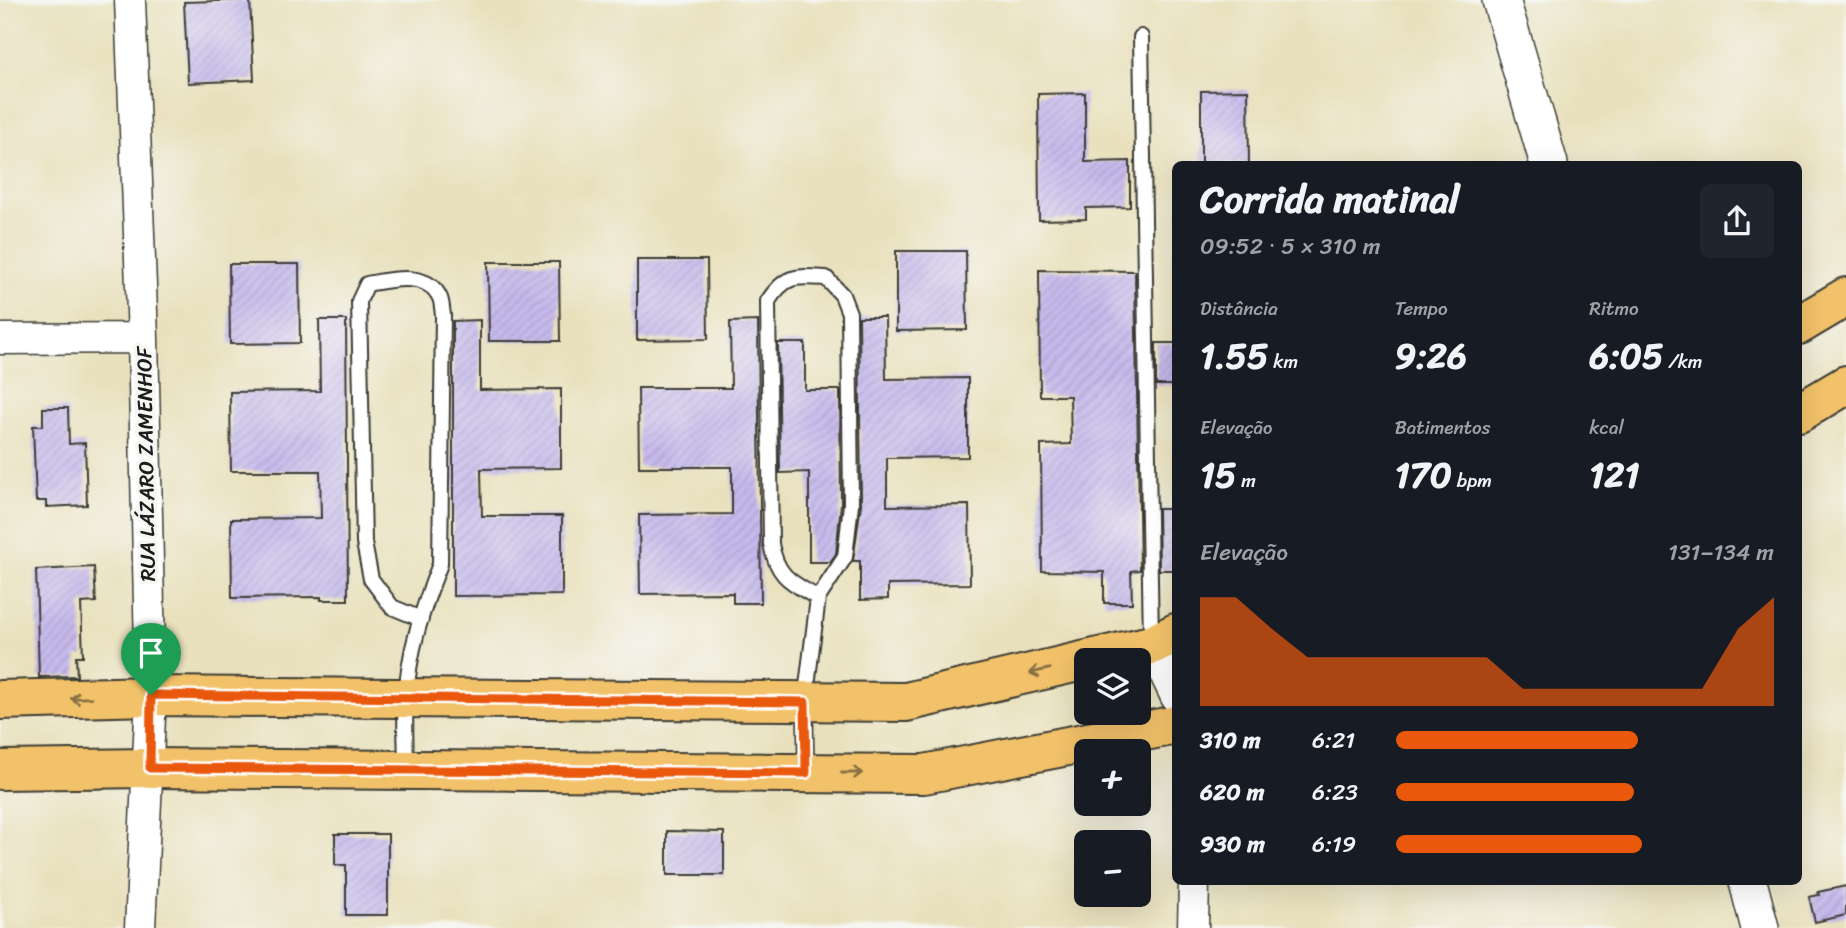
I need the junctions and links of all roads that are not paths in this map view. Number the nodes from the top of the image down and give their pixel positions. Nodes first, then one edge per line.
1 (130, 0) edge
2 (1501, 0) edge
3 (1141, 37) dead end
4 (1548, 161) edge
5 (1846, 297) edge
6 (1802, 323) edge
7 (143, 338) junction
8 (0, 340) edge
9 (1846, 385) edge
10 (1802, 411) edge
11 (818, 598) junction
12 (421, 619) junction
13 (1164, 639) edge
14 (1172, 678) edge
15 (151, 695) junction
16 (406, 699) junction
17 (0, 700) edge
18 (805, 702) junction
19 (1172, 726) edge
20 (150, 768) junction
21 (0, 770) edge
22 (406, 771) junction
23 (806, 773) junction
24 (1194, 885) edge
25 (1749, 885) edge
26 (140, 928) edge
27 (1193, 928) edge
28 (1760, 928) edge

1 - 7 street, RUA LÁZARO ZAMENHOF
2 - 4 street
3 - 13 lane
5 - 6 main road
7 - 8 street
7 - 15 street, RUA LÁZARO ZAMENHOF
9 - 10 main road
11 - 11 lane
11 - 18 lane
12 - 12 lane
12 - 16 lane
13 - 14 street
13 -> 18 main road
15 - 16 main road
15 -> 17 main road
15 - 20 street, RUA LÁZARO ZAMENHOF
16 - 18 main road
16 - 22 lane
18 - 23 lane
23 -> 19 main road
20 - 21 main road
20 - 22 main road
20 - 26 street, RUA LÁZARO ZAMENHOF
22 - 23 main road
24 - 27 street
25 - 28 street

